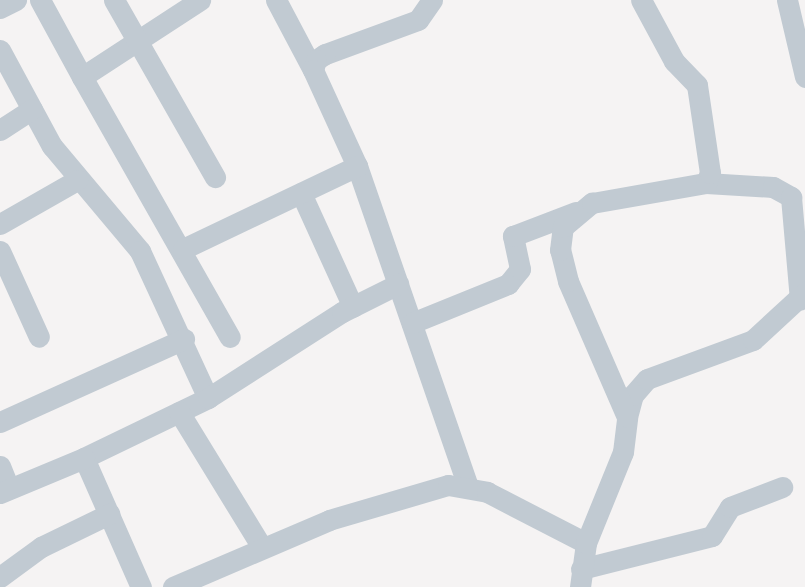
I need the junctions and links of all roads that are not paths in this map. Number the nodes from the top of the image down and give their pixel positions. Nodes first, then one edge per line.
1 (16, 0) edge
2 (40, 0) edge
3 (114, 0) edge
4 (200, 0) edge
5 (276, 0) edge
6 (432, 0) edge
7 (641, 0) edge
8 (787, 0) edge
9 (0, 8) edge
10 (135, 42) junction
11 (0, 51) edge
12 (313, 70) junction
13 (82, 77) junction
14 (805, 77) edge
15 (32, 110) junction
16 (0, 130) edge
17 (357, 166) junction
18 (215, 177) dead end
19 (77, 180) junction
20 (706, 183) junction
21 (301, 193) junction
22 (577, 212) junction
23 (0, 224) edge
24 (183, 249) junction
25 (0, 251) edge
26 (398, 284) junction
27 (802, 296) edge
28 (353, 307) junction
29 (412, 323) junction
30 (39, 337) dead end
31 (230, 337) dead end
32 (184, 339) junction
33 (208, 398) junction
34 (179, 412) junction
35 (627, 417) junction
36 (0, 422) edge
37 (84, 459) junction
38 (3, 482) edge
39 (468, 486) junction
40 (782, 487) dead end
41 (109, 514) junction
42 (586, 543) junction
43 (261, 546) junction
44 (0, 577) edge
45 (580, 578) edge
46 (187, 584) edge
47 (141, 587) edge

1 - 9 street
2 - 13 street
3 - 10 street
4 - 10 street
5 - 12 street
6 - 12 street
7 - 20 street
8 - 14 street
10 - 13 street
10 - 18 street
11 - 15 street
12 - 17 street
13 - 24 street
15 - 16 street
15 - 19 street
17 - 21 street
17 - 26 street
19 - 23 street
19 - 32 street
20 - 22 street
20 - 27 street
21 - 24 street
21 - 28 street
22 - 29 street
22 - 35 street
24 - 31 street
25 - 30 street
26 - 28 street
26 - 29 street
27 - 35 street
28 - 33 street
29 - 39 street
32 - 33 street
32 - 36 street
33 - 34 street
34 - 37 street
34 - 43 street
35 - 42 street
37 - 38 street
37 - 41 street
39 - 42 street
39 - 43 street
40 - 45 street
41 - 44 street
41 - 47 street
42 - 45 street
43 - 46 street

